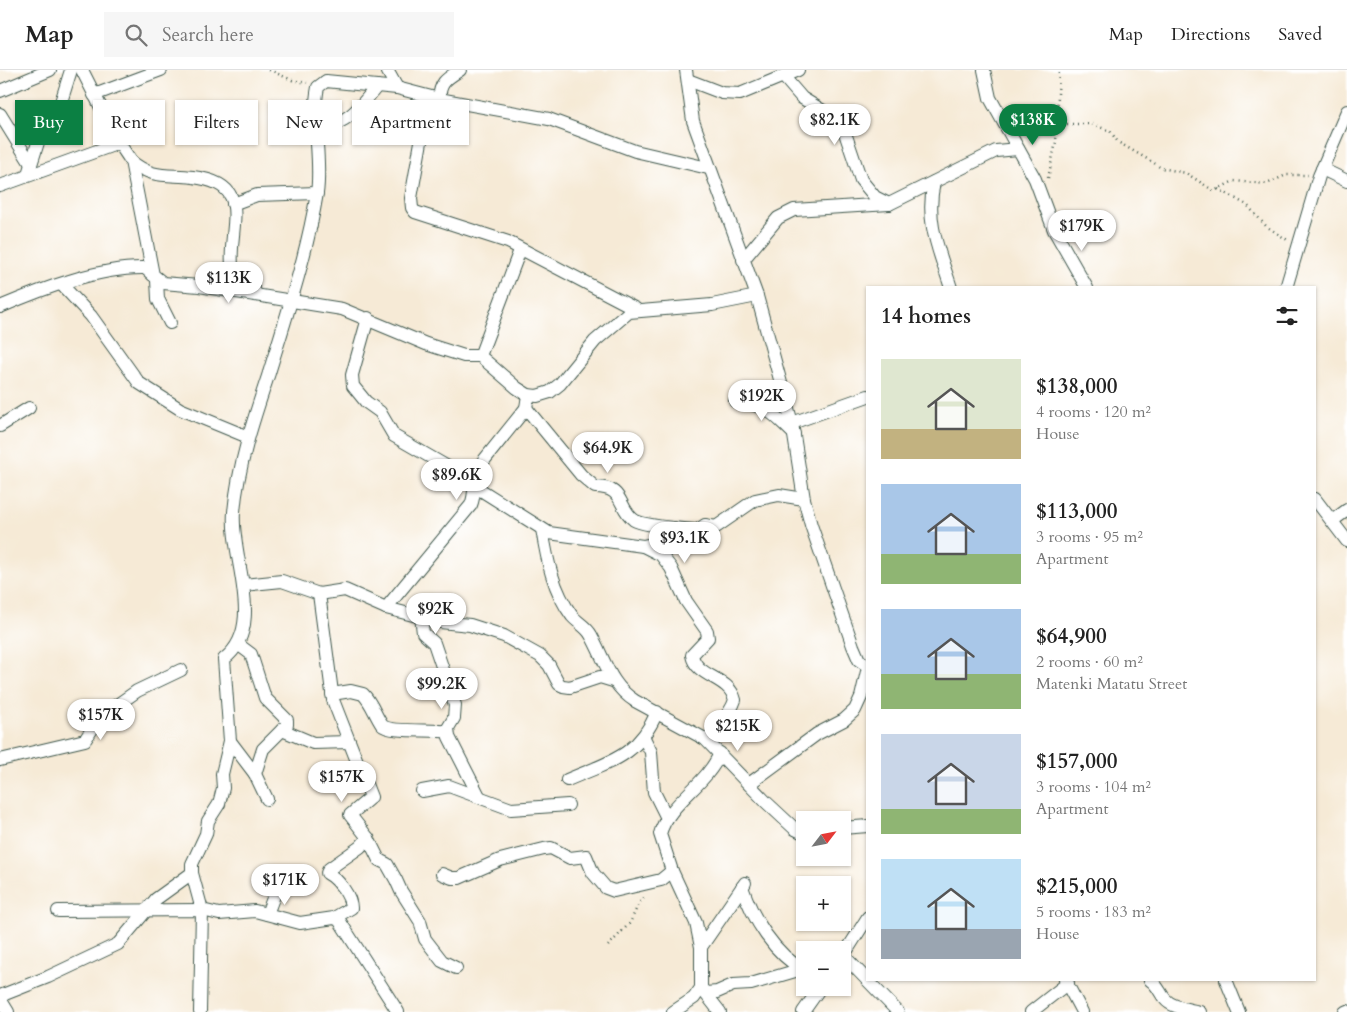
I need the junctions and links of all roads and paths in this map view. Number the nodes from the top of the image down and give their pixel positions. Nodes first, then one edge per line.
1 (50, 70) edge
2 (71, 70) edge
3 (82, 70) edge
4 (162, 70) edge
5 (269, 70) edge
6 (388, 70) edge
7 (460, 70) edge
8 (984, 70) edge
9 (1059, 70) edge
10 (788, 73) edge
11 (687, 75) edge
12 (377, 86) junction
13 (318, 87) junction
14 (397, 88) junction
15 (0, 91) edge
16 (94, 95) junction
17 (434, 98) junction
18 (97, 100) edge
19 (318, 100) edge
20 (1347, 111) edge
21 (0, 114) edge
22 (342, 122) edge
23 (1058, 124) junction
24 (112, 145) edge
25 (120, 145) edge
26 (317, 145) edge
27 (1018, 149) junction
28 (131, 161) junction
29 (708, 168) junction
30 (29, 169) junction
31 (1321, 172) junction
32 (1048, 181) dead end
33 (1347, 181) edge
34 (934, 182) junction
35 (0, 186) edge
36 (1218, 190) junction
37 (317, 193) junction
38 (234, 204) junction
39 (889, 204) junction
40 (1298, 247) junction
41 (520, 250) junction
42 (743, 260) junction
43 (155, 278) junction
44 (62, 285) junction
45 (950, 286) edge
46 (1086, 286) edge
47 (1287, 286) edge
48 (256, 294) junction
49 (757, 296) junction
50 (292, 301) junction
51 (0, 308) edge
52 (636, 309) junction
53 (368, 318) junction
54 (170, 323) dead end
55 (480, 356) junction
56 (866, 397) edge
57 (527, 401) junction
58 (735, 401) dead end
59 (29, 408) dead end
60 (0, 426) edge
61 (793, 429) junction
62 (248, 437) junction
63 (476, 488) junction
64 (804, 499) junction
65 (1316, 500) edge
66 (1347, 510) edge
67 (1332, 521) junction
68 (542, 529) junction
69 (696, 530) junction
70 (1347, 541) edge
71 (643, 546) junction
72 (244, 585) junction
73 (319, 594) junction
74 (386, 608) junction
75 (421, 616) junction
76 (239, 645) junction
77 (866, 665) edge
78 (181, 670) dead end
79 (866, 676) edge
80 (613, 681) junction
81 (332, 694) junction
82 (657, 712) junction
83 (282, 730) junction
84 (448, 732) junction
85 (644, 738) junction
86 (230, 741) junction
87 (349, 742) junction
88 (708, 742) junction
89 (720, 753) junction
90 (0, 760) edge
91 (255, 774) junction
92 (567, 780) dead end
93 (749, 784) junction
94 (422, 791) dead end
95 (479, 796) junction
96 (267, 799) dead end
97 (568, 805) dead end
98 (667, 818) junction
99 (866, 826) edge
100 (851, 827) edge
101 (796, 830) edge
102 (368, 838) junction
103 (672, 871) junction
104 (192, 873) junction
105 (442, 874) dead end
106 (286, 878) dead end
107 (661, 880) junction
108 (202, 910) junction
109 (58, 911) dead end
110 (146, 911) junction
111 (267, 914) junction
112 (334, 918) junction
113 (866, 921) edge
114 (851, 945) edge
115 (608, 946) dead end
116 (701, 947) junction
117 (796, 963) edge
118 (851, 965) edge
119 (456, 968) dead end
120 (796, 972) edge
121 (866, 980) edge
122 (867, 981) edge
123 (1151, 981) edge
124 (1226, 981) edge
125 (1066, 982) edge
126 (704, 991) junction
127 (814, 996) edge
128 (0, 998) edge
129 (8, 1012) edge
130 (200, 1012) edge
131 (398, 1012) edge
132 (673, 1012) edge
133 (720, 1012) edge
134 (803, 1012) edge
135 (898, 1012) edge
136 (1031, 1012) edge
137 (1082, 1012) edge
138 (1200, 1012) edge
139 (1239, 1012) edge

1 - 15 street
2 - 30 street
3 - 16 street
4 - 16 street
5 - 13 path
6 - 14 street
7 - 17 street
8 - 27 street
9 - 23 path
10 - 11 street
10 - 39 street
11 - 29 street
12 - 13 street
12 - 14 street
12 - 22 street
13 - 19 street
14 - 17 street
16 - 18 street
17 - 29 street
17 - 41 street
20 - 31 street
21 - 30 street
23 - 32 path
23 - 36 path
24 - 30 street
25 - 28 street
26 - 37 street
27 - 34 street
27 - 46 street
28 - 38 street
28 - 43 street
29 - 42 street
30 - 35 street
31 - 33 street
31 - 36 path
31 - 40 street
34 - 39 street
34 - 45 street
36 - 40 path
37 - 38 street
37 - 50 street
38 - 48 street
39 - 42 street
40 - 47 street
41 - 52 street
41 - 55 street
42 - 49 street
43 - 44 street
43 - 48 street
43 - 54 street
44 - 51 street
44 - 62 street
48 - 50 street
49 - 52 street
49 - 61 street
50 - 53 street
50 - 62 street
52 - 57 street
53 - 55 street
53 - 63 street
55 - 57 street
56 - 61 street
57 - 63 street
57 - 69 street
58 - 61 street
59 - 60 street
61 - 64 street
62 - 72 street
63 - 68 street
63 - 74 street
64 - 69 street
64 - 77 street
65 - 67 street
66 - 67 street
67 - 70 street
68 - 71 street
68 - 80 street
69 - 71 street
71 - 88 street
72 - 73 street
72 - 76 street
73 - 74 street
73 - 81 street
74 - 75 street
75 - 80 street
75 - 84 street
76 - 83 street
76 - 86 street
78 - 90 street
79 - 93 street
80 - 82 street
81 - 84 street
81 - 87 street
82 - 85 street
82 - 88 street
83 - 87 street
83 - 91 street
84 - 95 street
85 - 92 street
85 - 98 street
86 - 91 street
86 - 104 street
87 - 102 street
88 - 89 street
89 - 93 street
89 - 98 street
91 - 96 street
93 - 101 street
94 - 95 street
95 - 97 street
98 - 103 street
99 - 100 street
102 - 112 street
102 - 119 street
103 - 107 street
103 - 116 street
104 - 108 street
104 - 110 street
105 - 107 street
106 - 111 street
107 - 115 path
108 - 110 street
108 - 111 street
108 - 130 street
109 - 110 street
110 - 128 street
111 - 112 street
112 - 131 street
113 - 114 street
116 - 117 street
116 - 126 street
118 - 121 street
120 - 126 street
122 - 135 street
123 - 138 street
124 - 139 street
125 - 136 street
125 - 137 street
126 - 132 street
126 - 133 street
127 - 134 street
128 - 129 street

